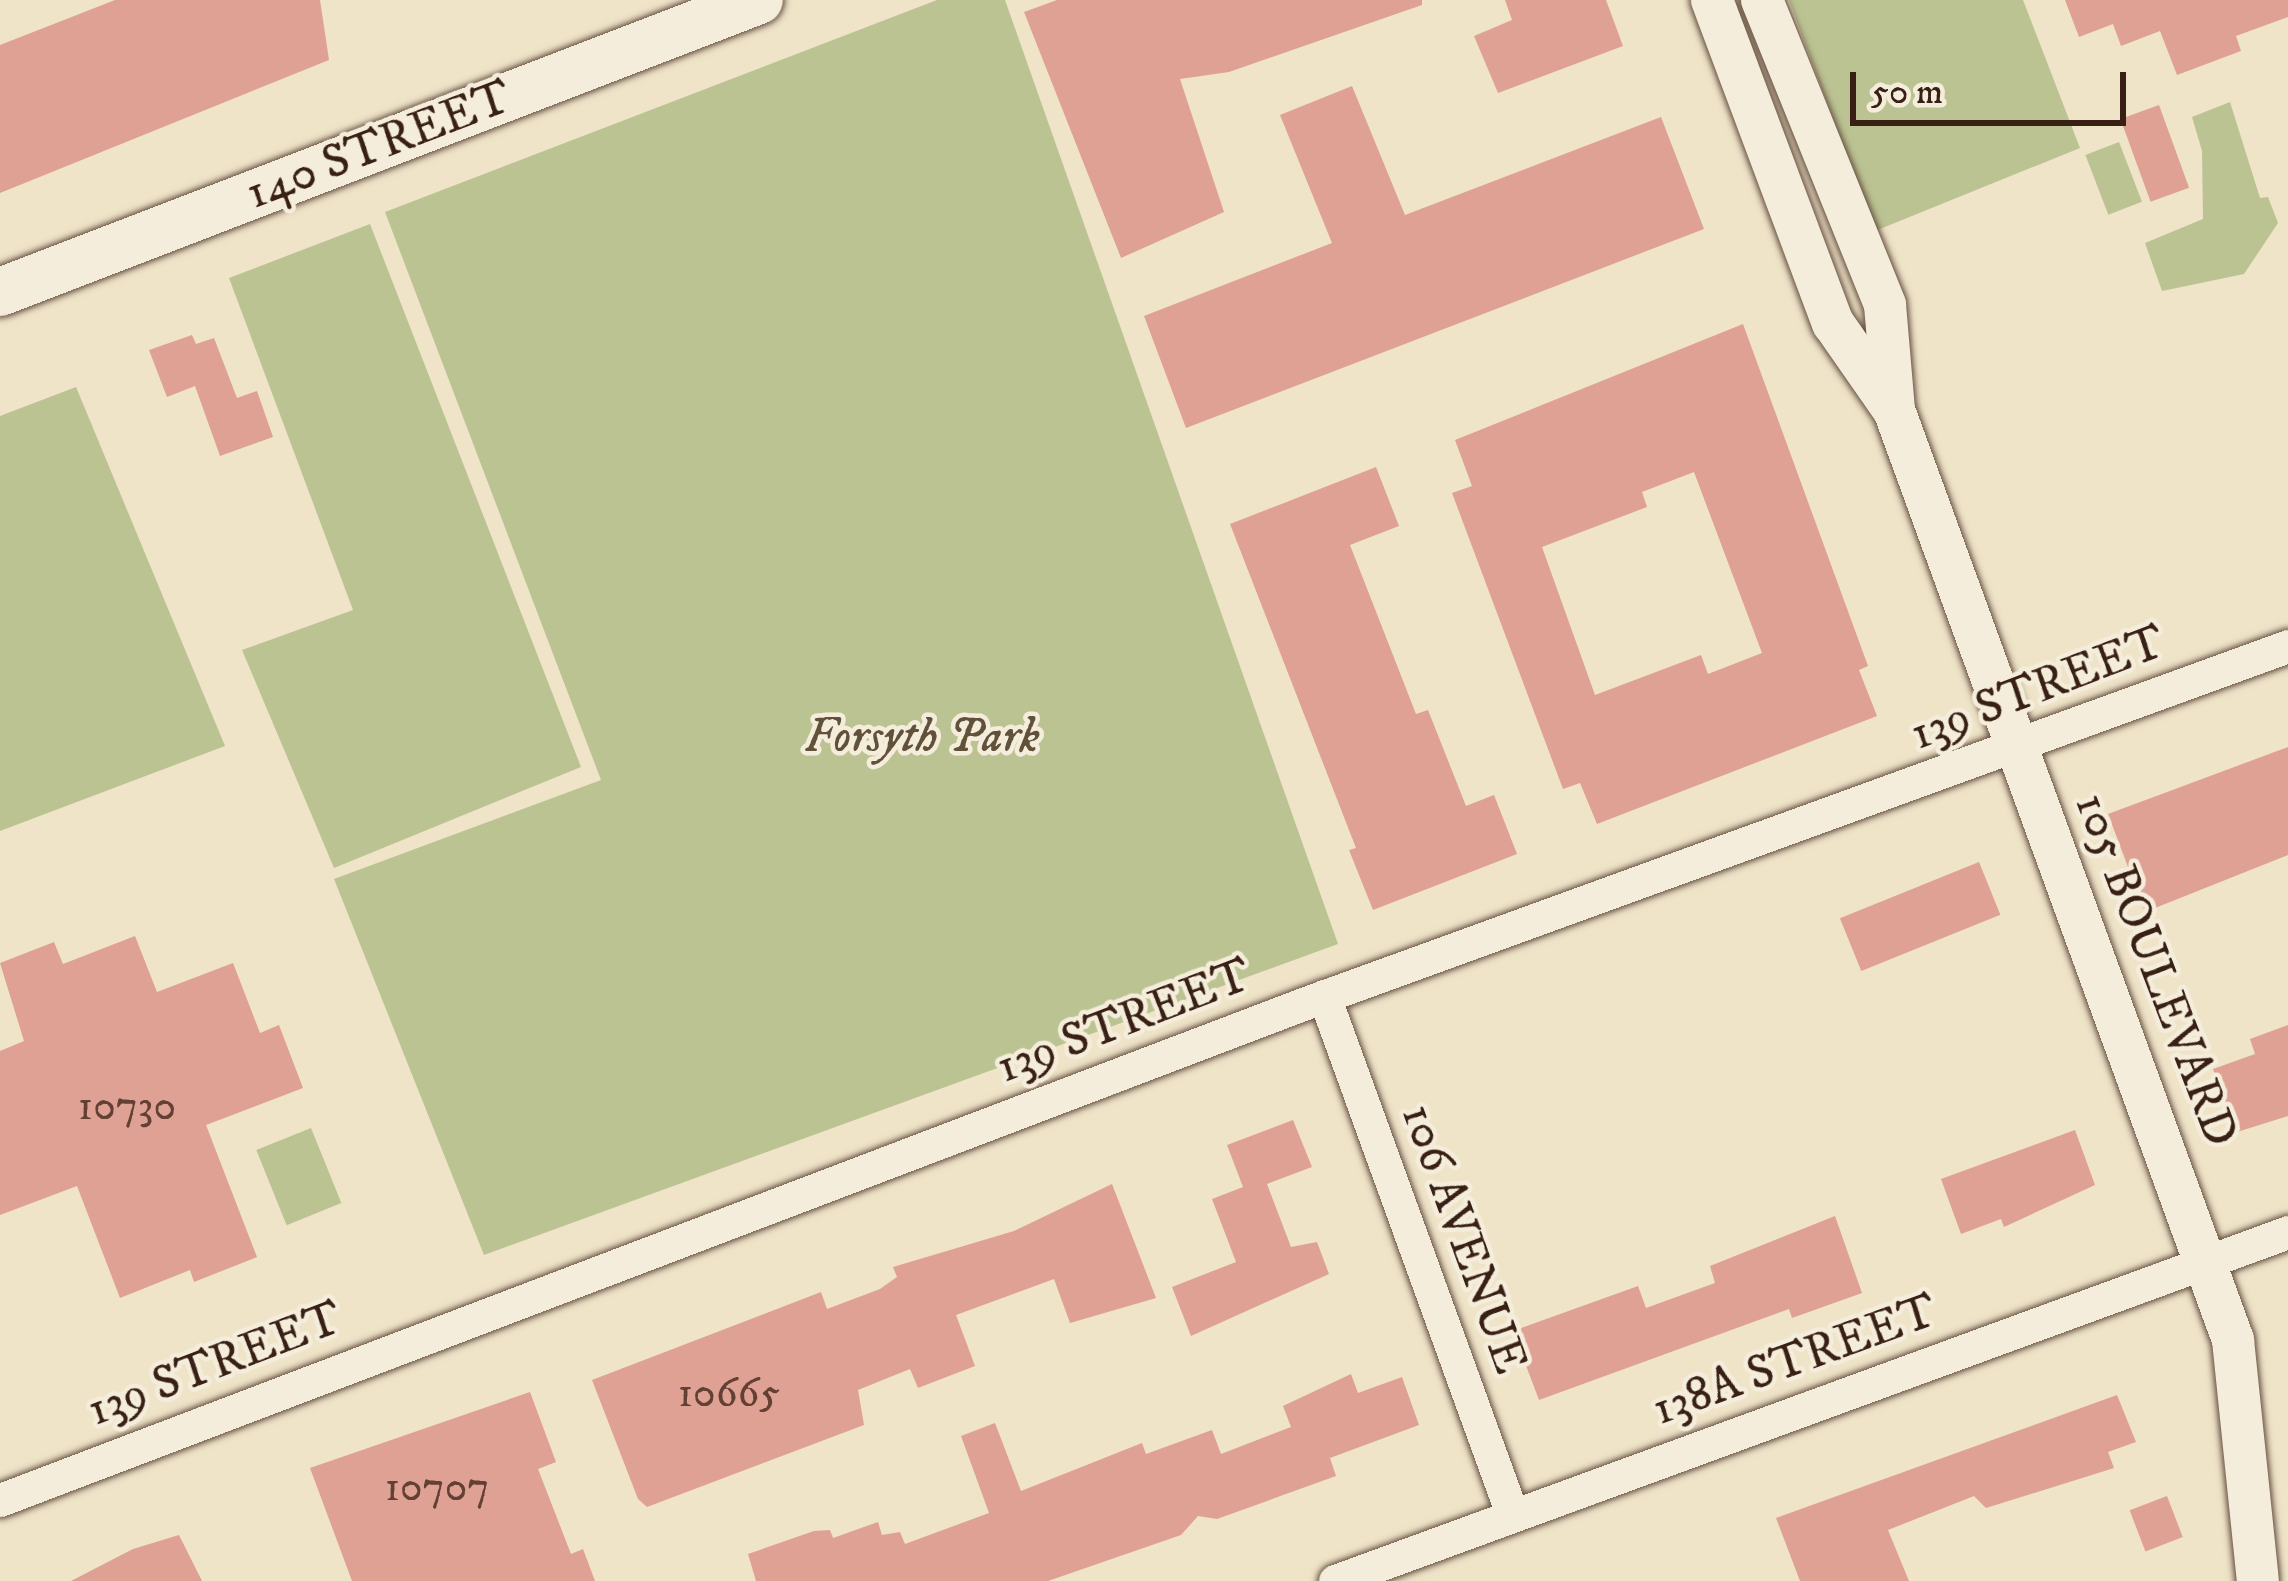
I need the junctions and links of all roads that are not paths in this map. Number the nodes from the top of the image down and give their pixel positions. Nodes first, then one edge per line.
1 (759, 0) edge
2 (1712, 0) edge
3 (1762, 0) edge
4 (0, 292) edge
5 (1894, 410) junction
6 (2288, 646) edge
7 (2017, 748) junction
8 (1324, 996) junction
9 (2288, 1232) edge
10 (2207, 1262) junction
11 (0, 1500) edge
12 (1512, 1514) junction
13 (1335, 1581) edge
14 (2258, 1581) edge

1 - 4 main road, 140 STREET
2 - 5 street, 105 BOULEVARD
3 - 5 street, 105 BOULEVARD
5 - 7 street, 105 BOULEVARD
6 - 7 street, 139 STREET
7 - 8 street, 139 STREET
7 - 10 street, 105 BOULEVARD
8 - 11 street, 139 STREET
8 - 12 street, 106 AVENUE
9 - 10 street, 138A STREET
10 - 12 street, 138A STREET
10 - 14 street, 105 BOULEVARD
12 - 13 street, 138A STREET

